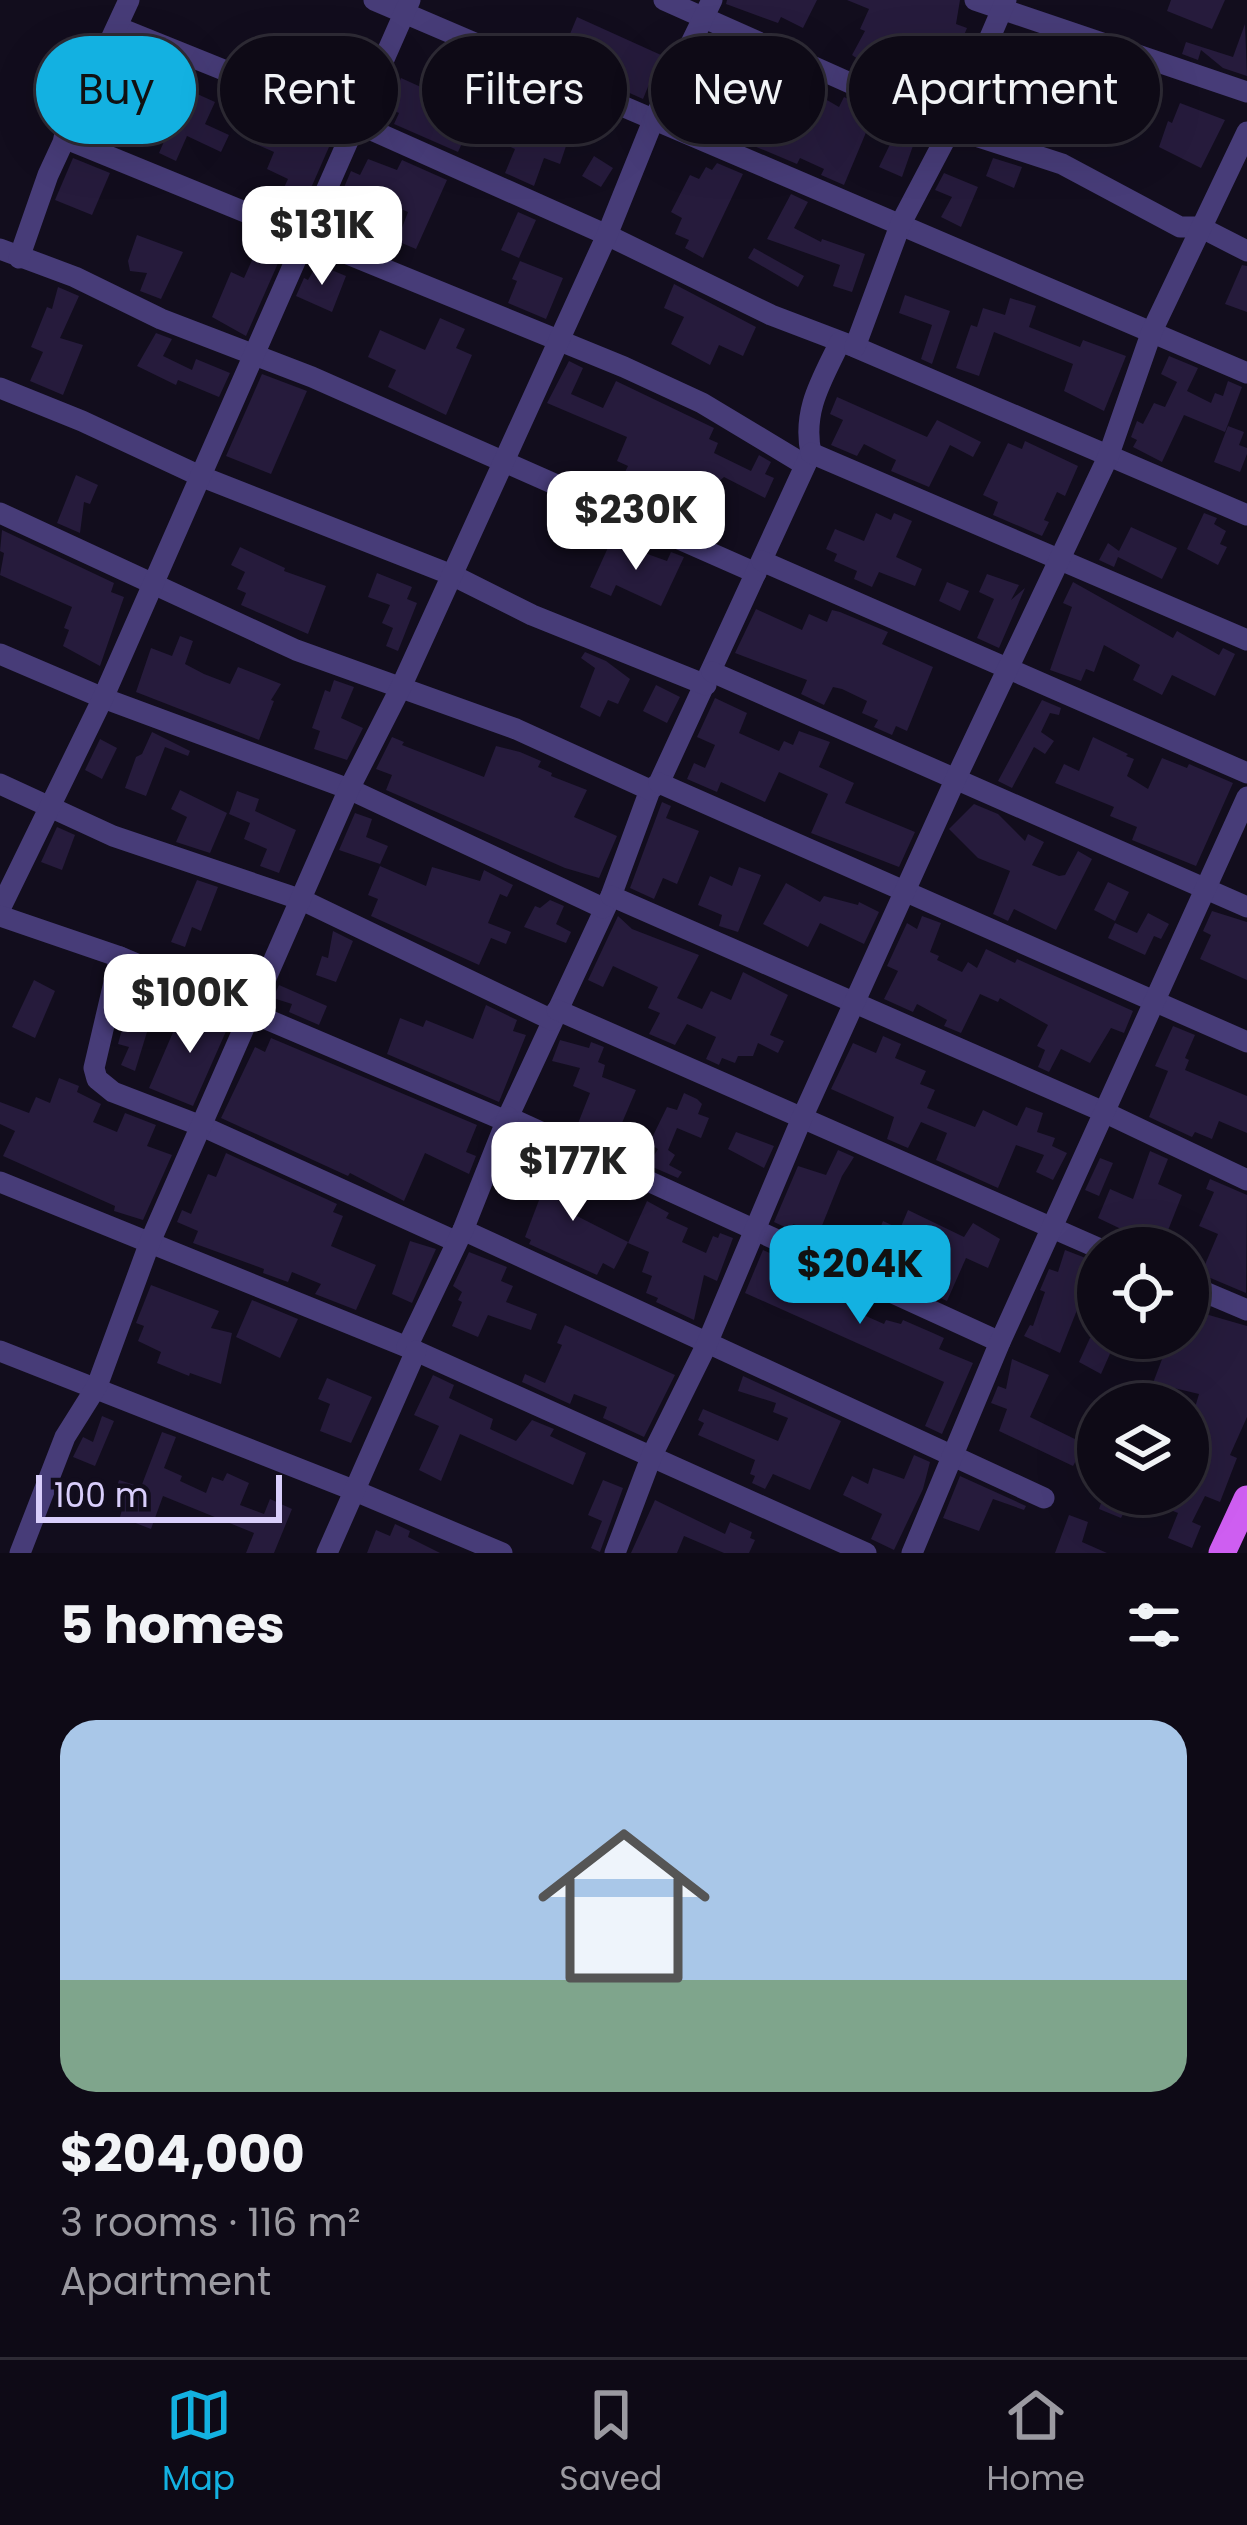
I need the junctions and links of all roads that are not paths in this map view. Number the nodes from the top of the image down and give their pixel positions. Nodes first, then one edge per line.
1 (129, 0) edge
2 (374, 0) edge
3 (664, 0) edge
4 (975, 0) edge
5 (1004, 6) edge
6 (407, 7) edge
7 (708, 9) edge
8 (117, 27) junction
9 (113, 36) edge
10 (395, 36) edge
11 (695, 36) edge
12 (991, 36) edge
13 (220, 68) edge
14 (849, 78) edge
15 (1247, 92) edge
16 (651, 120) edge
17 (651, 126) edge
18 (1247, 132) edge
19 (398, 142) edge
20 (61, 144) edge
21 (79, 144) edge
22 (349, 144) edge
23 (709, 144) edge
24 (942, 144) edge
25 (1000, 144) edge
26 (901, 223) junction
27 (1200, 227) junction
28 (608, 235) junction
29 (308, 238) junction
30 (1247, 251) edge
31 (10, 254) edge
32 (1153, 331) junction
33 (559, 343) junction
34 (848, 344) junction
35 (251, 356) junction
36 (1247, 373) edge
37 (0, 388) edge
38 (1108, 458) junction
39 (808, 459) junction
40 (503, 463) junction
41 (200, 476) junction
42 (0, 513) edge
43 (1247, 515) edge
44 (1060, 557) junction
45 (759, 567) junction
46 (452, 575) junction
47 (153, 584) junction
48 (1247, 640) edge
49 (0, 654) edge
50 (1008, 666) junction
51 (709, 679) junction
52 (401, 687) junction
53 (103, 698) junction
54 (1247, 773) edge
55 (956, 776) junction
56 (0, 784) edge
57 (654, 786) junction
58 (349, 789) junction
59 (1247, 797) edge
60 (50, 806) junction
61 (1206, 888) junction
62 (907, 890) junction
63 (302, 900) junction
64 (607, 902) junction
65 (1247, 907) edge
66 (0, 912) edge
67 (120, 957) junction
68 (1154, 1000) junction
69 (854, 1002) junction
70 (251, 1015) junction
71 (555, 1015) junction
72 (1247, 1042) edge
73 (1104, 1112) junction
74 (802, 1118) junction
75 (507, 1119) junction
76 (203, 1126) junction
77 (1247, 1180) edge
78 (0, 1182) edge
79 (1053, 1229) junction
80 (754, 1232) junction
81 (459, 1236) junction
82 (1077, 1239) edge
83 (150, 1241) junction
84 (1209, 1294) edge
85 (1247, 1310) edge
86 (1000, 1342) junction
87 (706, 1346) junction
88 (412, 1349) junction
89 (0, 1351) edge
90 (97, 1386) junction
91 (953, 1454) junction
92 (652, 1455) junction
93 (353, 1490) junction
94 (1044, 1498) dead end
95 (1247, 1499) edge
96 (20, 1553) edge
97 (327, 1553) edge
98 (502, 1553) edge
99 (615, 1553) edge
100 (866, 1553) edge
101 (912, 1553) edge
102 (1222, 1553) edge

1 - 8 street
2 - 6 street
3 - 7 street
4 - 5 street
5 - 12 street
5 - 15 street
6 - 10 street
6 - 16 street
7 - 11 street
7 - 14 street
8 - 9 street
8 - 13 street
17 - 28 street
18 - 27 street
19 - 28 street
20 - 31 street
21 - 29 street
22 - 29 street
23 - 26 street
24 - 26 street
25 - 27 street
26 - 32 street
26 - 34 street
27 - 30 street
27 - 32 street
28 - 33 street
28 - 34 street
29 - 33 street
29 - 35 street
31 - 35 street
32 - 36 street
32 - 38 street
33 - 39 street
33 - 40 street
34 - 38 street
34 - 39 street
35 - 40 street
35 - 41 street
37 - 41 street
38 - 43 street
38 - 44 street
39 - 44 street
39 - 45 street
40 - 45 street
40 - 46 street
41 - 46 street
41 - 47 street
42 - 47 street
44 - 48 street
44 - 50 street
45 - 50 street
45 - 51 street
46 - 51 street
46 - 52 street
47 - 52 street
47 - 53 street
49 - 53 street
50 - 54 street
50 - 55 street
51 - 55 street
51 - 57 street
52 - 57 street
52 - 58 street
53 - 58 street
53 - 60 street
55 - 61 street
55 - 62 street
56 - 60 street
57 - 62 street
57 - 64 street
58 - 63 street
58 - 64 street
59 - 61 street
60 - 63 street
60 - 66 street
61 - 65 street
61 - 68 street
62 - 68 street
62 - 69 street
63 - 70 street
63 - 71 street
64 - 69 street
64 - 71 street
66 - 67 street
67 - 70 street
67 - 76 street
68 - 72 street
68 - 73 street
69 - 73 street
69 - 74 street
70 - 75 street
70 - 76 street
71 - 74 street
71 - 75 street
73 - 77 street
73 - 79 street
74 - 79 street
74 - 80 street
75 - 80 street
75 - 81 street
76 - 81 street
76 - 83 street
78 - 83 street
79 - 82 street
79 - 86 street
80 - 86 street
80 - 87 street
81 - 87 street
81 - 88 street
83 - 88 street
83 - 90 street
84 - 85 street
86 - 91 street
87 - 91 street
87 - 92 street
88 - 92 street
88 - 93 street
89 - 90 street
90 - 93 street
90 - 96 street
91 - 94 street
91 - 101 street
92 - 99 street
92 - 100 street
93 - 97 street
93 - 98 street
95 - 102 main road

